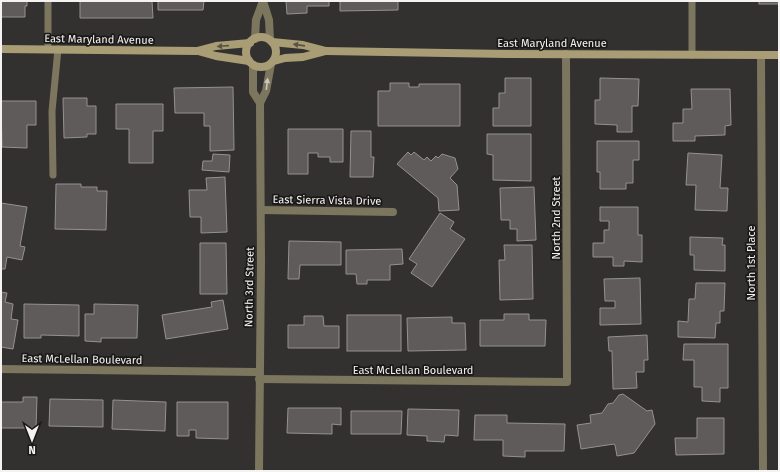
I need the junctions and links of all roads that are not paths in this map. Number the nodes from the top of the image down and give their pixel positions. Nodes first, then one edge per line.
1 (48, 1) edge
2 (262, 1) edge
3 (692, 1) edge
4 (252, 41) junction
5 (271, 41) junction
6 (1, 49) edge
7 (48, 49) junction
8 (58, 49) junction
9 (197, 51) junction
10 (326, 51) junction
11 (566, 54) junction
12 (692, 55) junction
13 (761, 55) junction
14 (779, 56) edge
15 (272, 62) junction
16 (251, 63) junction
17 (260, 103) junction
18 (53, 175) dead end
19 (261, 210) junction
20 (393, 212) dead end
21 (1, 369) edge
22 (259, 376) junction
23 (567, 382) joint
24 (259, 471) edge
25 (763, 471) edge

1 - 7 lane
2 - 4 street
2 - 5 street
3 - 12 lane
4 - 5 street, East Maryland Avenue
4 -> 9 street, East Maryland Avenue
4 - 16 street
10 -> 5 street, East Maryland Avenue
5 - 15 street
6 - 7 street, East Maryland Avenue
7 - 8 street, East Maryland Avenue
8 - 9 street, East Maryland Avenue
8 - 18 lane
9 - 16 street, East Maryland Avenue
10 - 11 street, East Maryland Avenue
10 - 15 street, East Maryland Avenue
11 - 12 street, East Maryland Avenue
11 - 23 street, North 2nd Street
12 - 13 street, East Maryland Avenue
13 - 14 street, East Maryland Avenue
13 - 25 street, North 1st Place
15 - 16 street, East Maryland Avenue
17 -> 15 street, North 3rd Street
16 - 17 street, North 3rd Street
17 - 19 street, North 3rd Street
19 - 20 street, East Sierra Vista Drive
19 - 22 street, North 3rd Street
21 - 22 street, East McLellan Boulevard
22 - 23 street, East McLellan Boulevard
22 - 24 street, North 3rd Street

